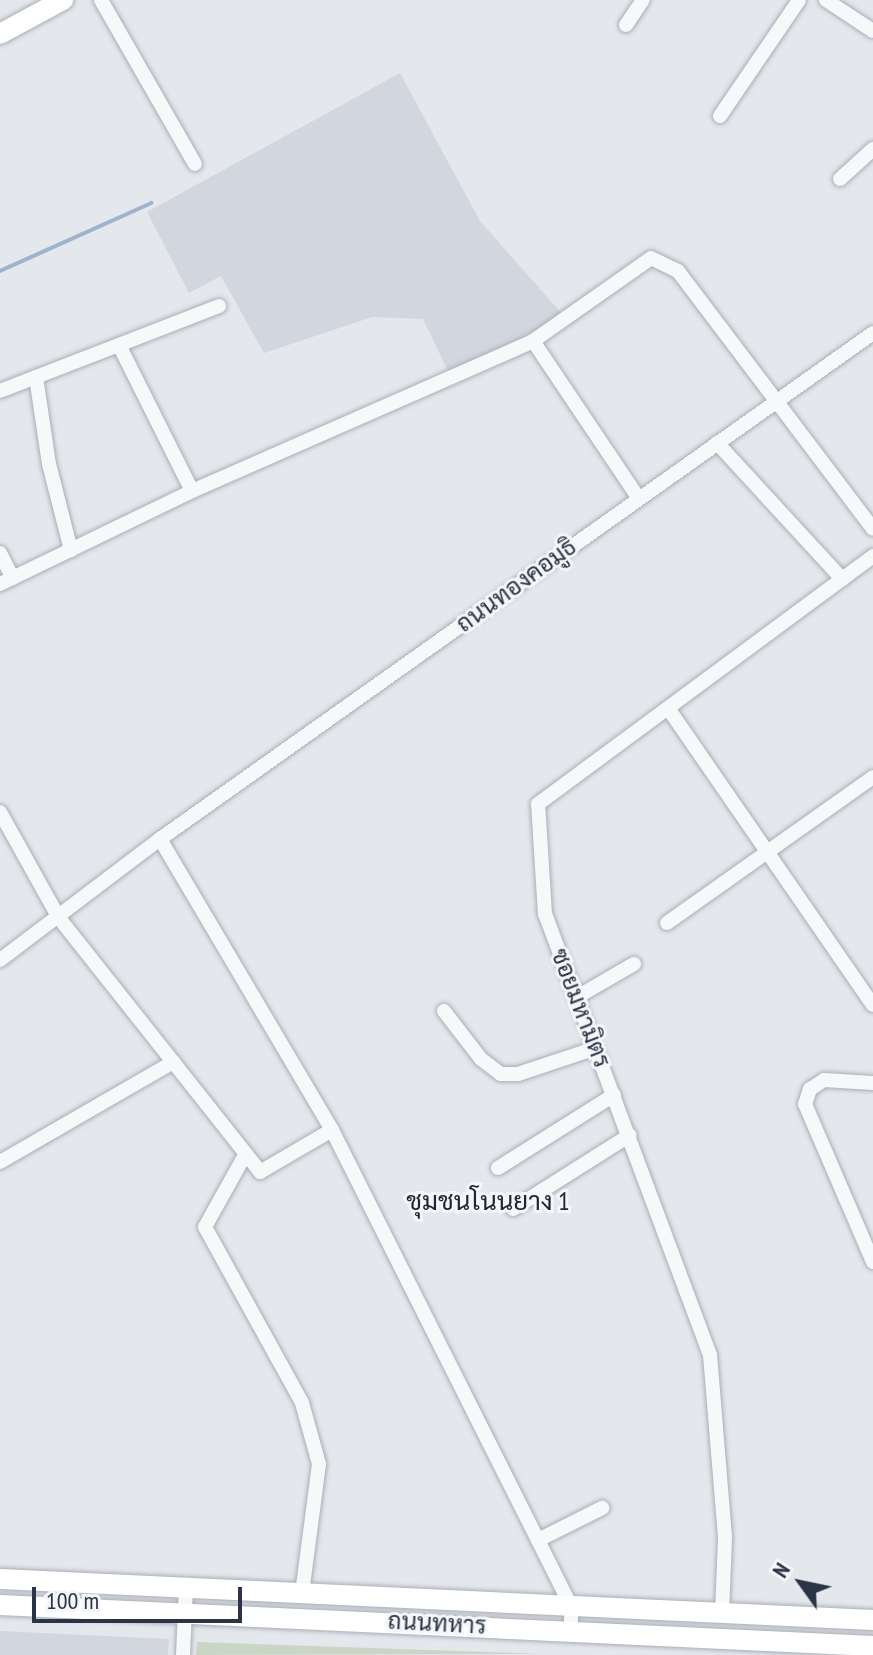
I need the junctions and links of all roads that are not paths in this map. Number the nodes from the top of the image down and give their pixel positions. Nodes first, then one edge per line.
1 (63, 0) edge
2 (101, 0) edge
3 (643, 0) edge
4 (799, 0) edge
5 (826, 0) edge
6 (626, 25) dead end
7 (873, 31) edge
8 (0, 34) edge
9 (720, 116) dead end
10 (873, 149) edge
11 (195, 164) dead end
12 (840, 179) dead end
13 (219, 306) dead end
14 (873, 333) edge
15 (533, 341) junction
16 (119, 345) junction
17 (36, 377) junction
18 (0, 391) edge
19 (773, 403) junction
20 (717, 443) junction
21 (192, 491) junction
22 (638, 497) junction
23 (873, 529) edge
24 (71, 550) junction
25 (0, 553) edge
26 (873, 556) edge
27 (842, 579) junction
28 (6, 581) edge
29 (670, 711) junction
30 (873, 777) edge
31 (0, 812) edge
32 (5, 834) edge
33 (160, 839) junction
34 (770, 853) junction
35 (59, 918) junction
36 (667, 923) dead end
37 (0, 960) edge
38 (634, 964) dead end
39 (577, 997) junction
40 (873, 1005) edge
41 (444, 1011) dead end
42 (596, 1048) junction
43 (173, 1062) junction
44 (873, 1083) edge
45 (614, 1095) junction
46 (332, 1130) junction
47 (630, 1135) junction
48 (245, 1155) junction
49 (0, 1162) edge
50 (498, 1168) dead end
51 (513, 1209) dead end
52 (872, 1257) edge
53 (602, 1508) dead end
54 (538, 1540) junction
55 (0, 1579) edge
56 (186, 1587) junction
57 (302, 1593) junction
58 (0, 1605) edge
59 (571, 1606) junction
60 (185, 1611) junction
61 (722, 1613) junction
62 (873, 1620) edge
63 (571, 1630) junction
64 (873, 1646) edge
65 (183, 1655) edge

1 - 8 main road
2 - 11 street
3 - 6 street
4 - 9 street
5 - 7 street
10 - 12 street
13 - 16 street
14 - 19 street, ถนนทองคอมูธิ
15 - 19 street
15 - 21 street
15 - 22 street
16 - 17 street
16 - 21 street
17 - 18 street
17 - 24 street
19 - 20 street, ถนนทองคอมูธิ
19 - 23 street
20 - 22 street, ถนนทองคอมูธิ
20 - 27 street
21 - 24 street
22 - 33 street, ถนนทองคอมูธิ
24 - 28 street
25 - 28 street
26 - 27 street, ซอยมหามิตร
27 - 29 street, ซอยมหามิตร
29 - 34 street
29 - 39 street, ซอยมหามิตร
30 - 34 street
31 - 32 street
32 - 35 street
33 - 35 street, ถนนทองคอมูธิ
33 - 46 street
34 - 36 street
34 - 40 street
35 - 37 street, ถนนทองคอมูธิ
35 - 43 street
38 - 39 street
39 - 42 street, ซอยมหามิตร
41 - 42 street
42 - 45 street, ซอยมหามิตร
43 - 48 street
43 - 49 street
44 - 52 street
45 - 47 street, ซอยมหามิตร
45 - 50 street
46 - 48 street
46 - 54 street
47 - 51 street
47 - 61 street, ซอยมหามิตร
48 - 57 street
53 - 54 street
54 - 59 street
55 - 56 main road, ถนนทหาร
56 - 57 main road, ถนนทหาร
56 - 60 street
57 - 59 main road, ถนนทหาร
58 - 60 main road, ถนนทหาร
59 - 61 main road, ถนนทหาร
59 - 63 street
60 - 63 main road, ถนนทหาร
60 - 65 street
61 - 62 main road, ถนนทหาร
63 - 64 main road, ถนนทหาร

